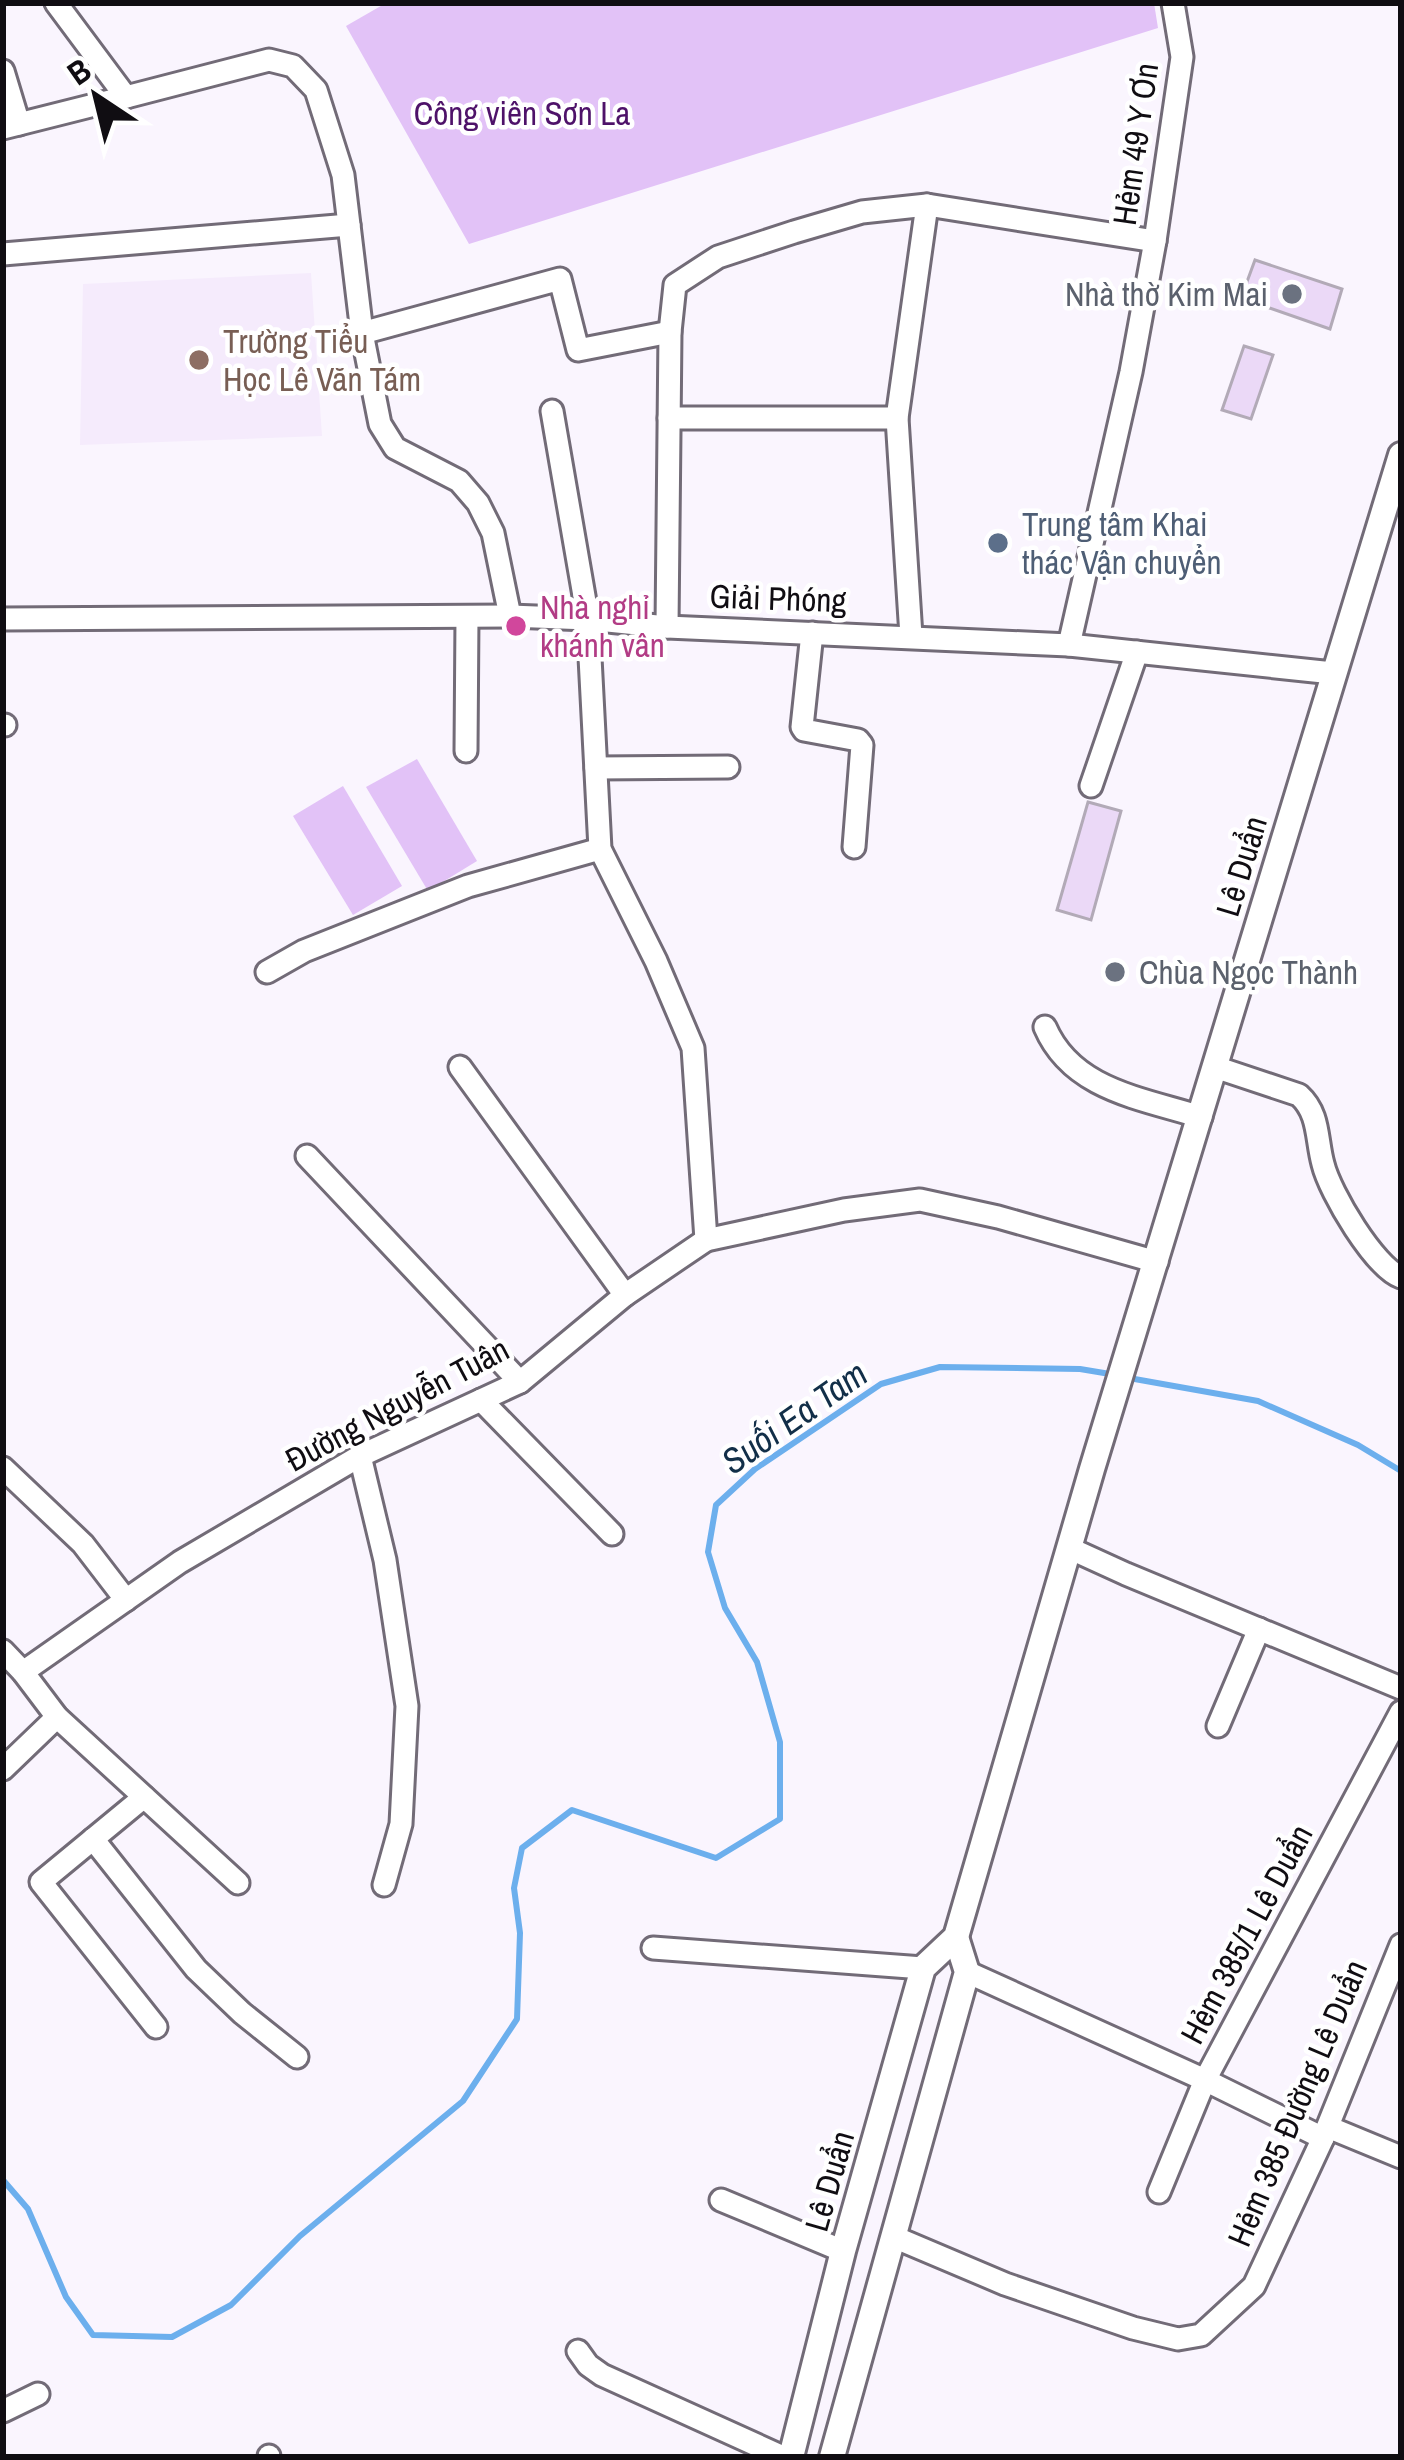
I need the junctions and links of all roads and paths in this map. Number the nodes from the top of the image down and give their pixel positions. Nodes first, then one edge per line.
1 (56, 3) edge
2 (1173, 3) edge
3 (3, 71) edge
4 (126, 98) junction
5 (11, 126) edge
6 (927, 205) junction
7 (350, 225) junction
8 (1155, 241) junction
9 (3, 254) edge
10 (670, 332) junction
11 (362, 333) junction
12 (552, 411) dead end
13 (669, 418) junction
14 (898, 418) junction
15 (1401, 455) edge
16 (510, 616) junction
17 (467, 617) junction
18 (587, 619) junction
19 (5, 621) edge
20 (667, 627) junction
21 (812, 632) junction
22 (910, 636) junction
23 (1069, 645) junction
24 (1137, 652) junction
25 (1334, 673) junction
26 (466, 751) dead end
27 (728, 767) dead end
28 (596, 768) junction
29 (1091, 786) dead end
30 (854, 847) dead end
31 (600, 849) junction
32 (267, 972) dead end
33 (1045, 1027) dead end
34 (460, 1066) dead end
35 (1215, 1067) junction
36 (1201, 1117) junction
37 (307, 1156) dead end
38 (706, 1240) junction
39 (1157, 1262) junction
40 (1401, 1276) edge
41 (625, 1295) junction
42 (520, 1382) junction
43 (481, 1400) junction
44 (360, 1456) junction
45 (3, 1468) edge
46 (612, 1534) dead end
47 (1069, 1548) junction
48 (126, 1600) junction
49 (1259, 1629) junction
50 (3, 1651) edge
51 (23, 1672) junction
52 (1401, 1688) edge
53 (1401, 1712) edge
54 (57, 1717) junction
55 (1218, 1726) dead end
56 (3, 1769) edge
57 (144, 1797) junction
58 (93, 1839) junction
59 (238, 1883) dead end
60 (384, 1885) dead end
61 (956, 1936) junction
62 (1401, 1945) edge
63 (653, 1948) dead end
64 (923, 1968) junction
65 (967, 1972) junction
66 (156, 2027) dead end
67 (297, 2057) dead end
68 (1205, 2080) junction
69 (1326, 2133) junction
70 (1401, 2157) edge
71 (1159, 2192) dead end
72 (721, 2200) dead end
73 (894, 2237) junction
74 (843, 2251) junction
75 (578, 2351) dead end
76 (38, 2394) dead end
77 (3, 2411) edge
78 (787, 2457) edge
79 (832, 2457) edge

1 - 4 street
2 - 8 street, Hẻm 49 Y Ơn
3 - 5 street
4 - 5 street
4 - 7 street
6 - 8 street
6 - 10 street
6 - 14 street
7 - 9 street
7 - 11 street
8 - 23 street, Hẻm 49 Y Ơn
10 - 11 street
10 - 13 street
11 - 16 street
12 - 18 street
13 - 14 street
13 - 20 street
14 - 22 street
15 - 25 main road, Lê Duẩn
16 - 17 street, Giải Phóng
16 - 18 street, Giải Phóng
17 - 19 street, Giải Phóng
17 - 26 street
18 - 20 street, Giải Phóng
18 - 28 street
20 - 21 street, Giải Phóng
21 - 22 street, Giải Phóng
21 - 30 street
22 - 23 street, Giải Phóng
23 - 24 street, Giải Phóng
24 - 25 street, Giải Phóng
24 - 29 street
25 - 35 main road, Lê Duẩn
27 - 28 street
28 - 31 street
31 - 32 street
31 - 38 street
33 - 36 street
34 - 41 street
35 - 36 main road, Lê Duẩn
35 - 40 street
36 - 39 main road, Lê Duẩn
37 - 42 street
38 - 39 street, Đường Nguyễn Tuân
38 - 41 street, Đường Nguyễn Tuân
39 - 47 main road, Lê Duẩn
41 - 42 street, Đường Nguyễn Tuân
42 - 43 street, Đường Nguyễn Tuân
43 - 44 street, Đường Nguyễn Tuân
43 - 46 street
44 - 48 street, Đường Nguyễn Tuân
44 - 60 street
45 - 48 street
47 - 49 street
47 - 61 main road
48 - 51 street, Đường Nguyễn Tuân
49 - 52 street
49 - 55 street
50 - 51 street
51 - 54 street
53 - 68 street, Hẻm 385/1 Lê Duẩn
54 - 56 street
54 - 57 street
57 - 58 street
57 - 59 street
58 - 66 street
58 - 67 street
61 - 64 main road
61 - 65 main road
62 - 69 street, Hẻm 385 Đường Lê Duẩn
63 - 64 street
64 - 74 main road, Lê Duẩn
65 - 68 street
65 - 73 main road
68 - 69 street
68 - 71 street, Hẻm 385/1 Lê Duẩn
69 - 70 street
69 - 73 street, Hẻm 385 Đường Lê Duẩn
72 - 74 street
73 - 79 main road
74 - 78 main road, Lê Duẩn
75 - 78 street
76 - 77 street

